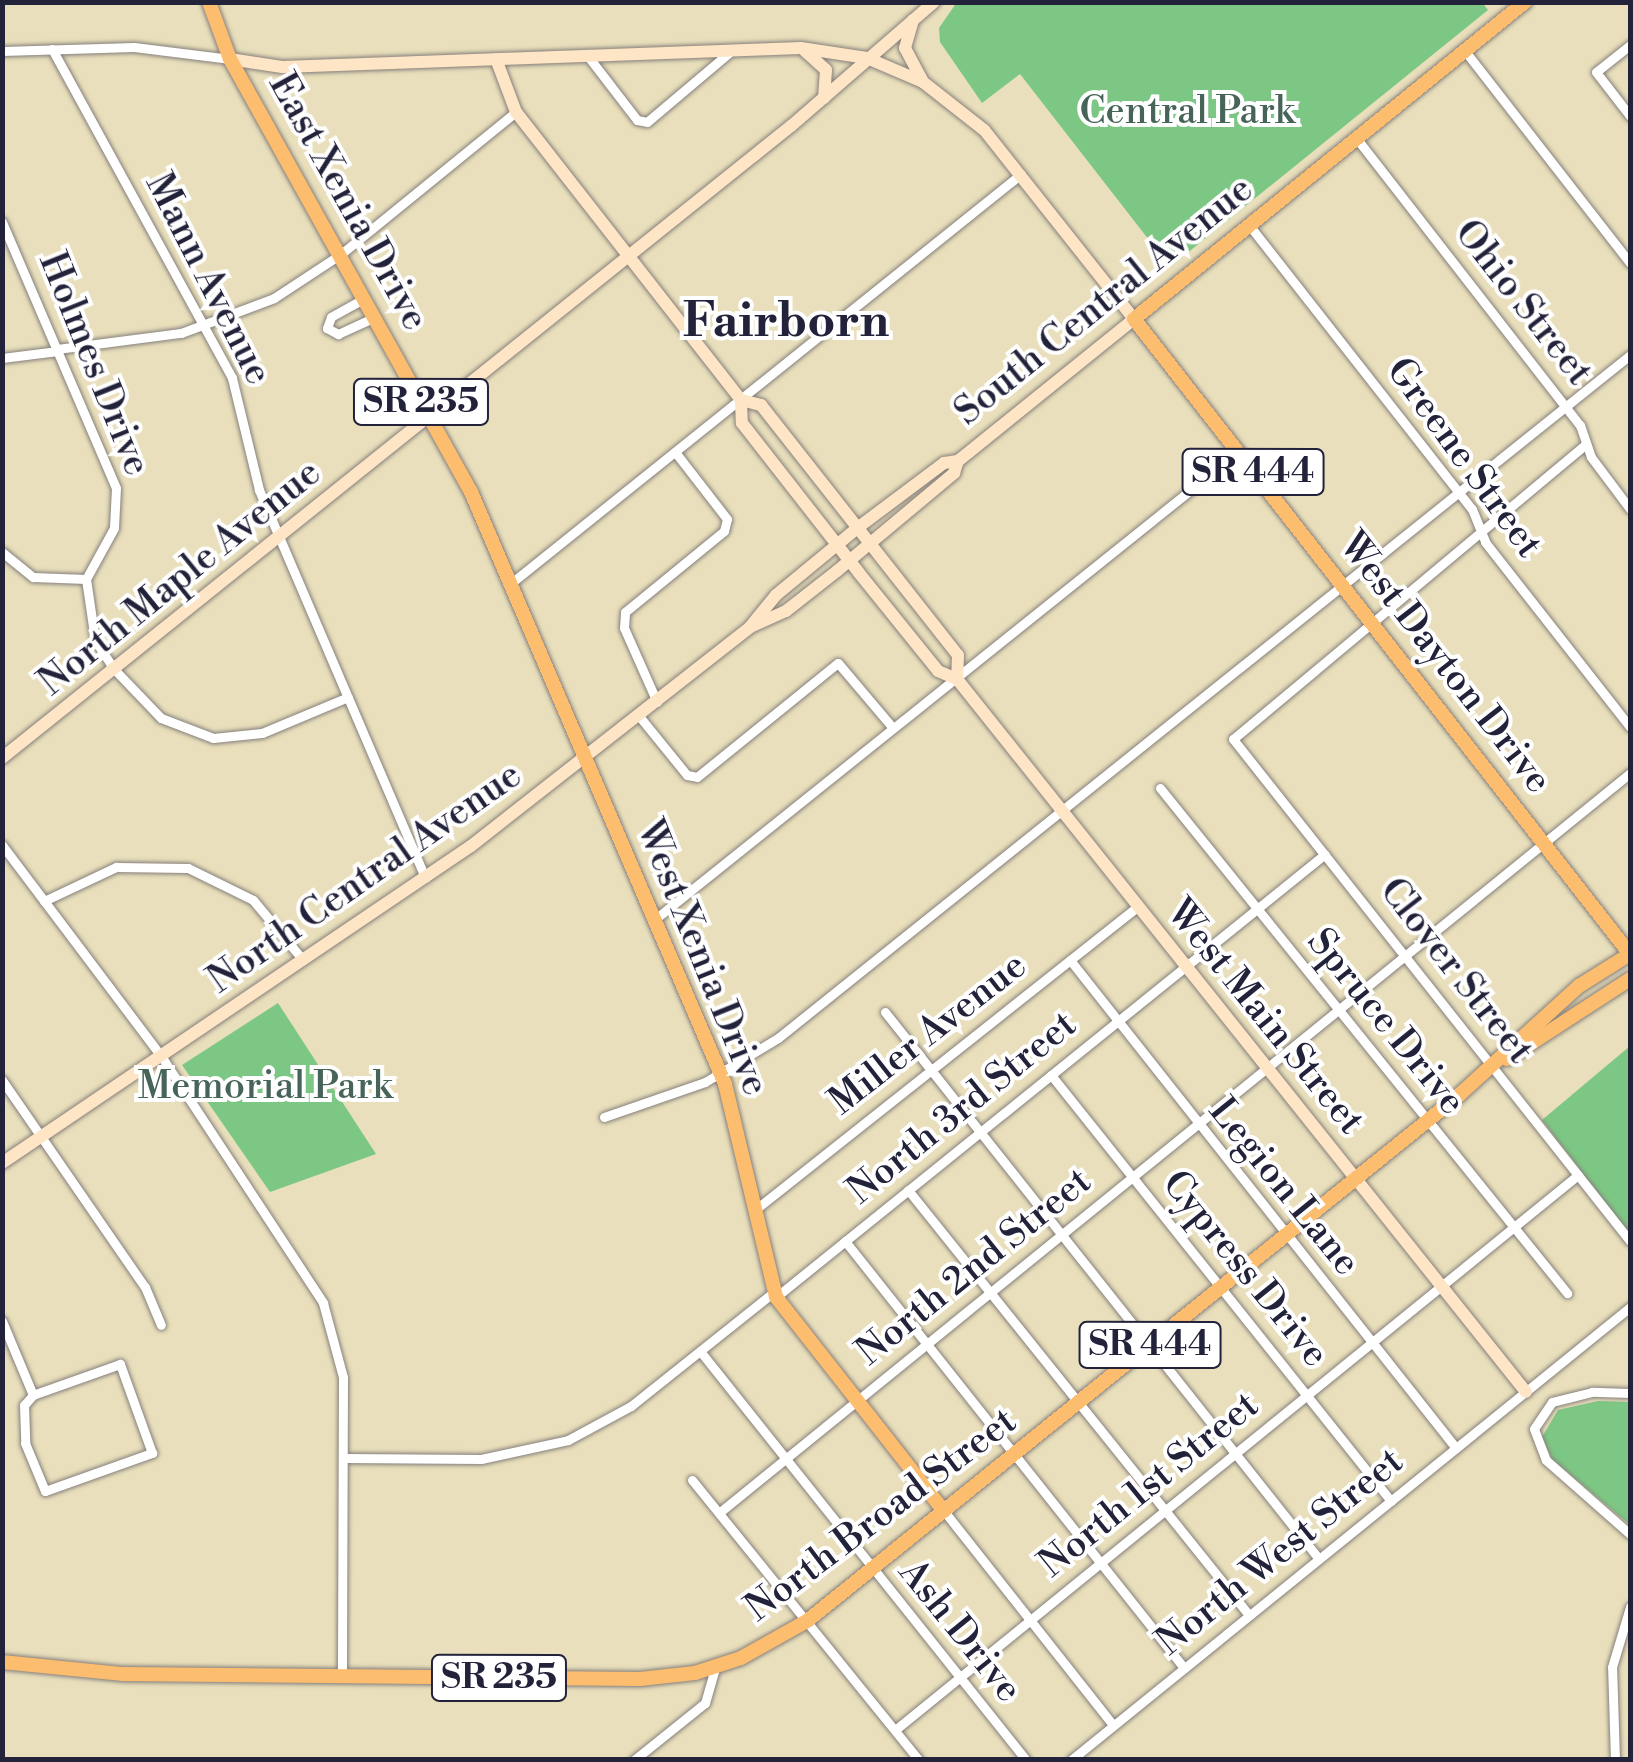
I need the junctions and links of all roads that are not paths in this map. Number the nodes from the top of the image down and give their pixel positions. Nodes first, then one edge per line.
1 (208, 2) edge
2 (934, 2) edge
3 (1525, 2) edge
4 (915, 18) junction
5 (1630, 46) edge
6 (800, 48) junction
7 (52, 49) junction
8 (732, 50) junction
9 (2, 51) edge
10 (1465, 51) junction
11 (587, 55) junction
12 (867, 58) junction
13 (230, 59) junction
14 (496, 59) junction
15 (923, 82) junction
16 (824, 98) junction
17 (516, 112) junction
18 (1630, 116) edge
19 (1357, 138) junction
20 (1020, 174) junction
21 (2, 222) edge
22 (1249, 225) junction
23 (341, 254) junction
24 (628, 256) junction
25 (1630, 264) edge
26 (365, 298) junction
27 (375, 317) junction
28 (1134, 319) junction
29 (205, 327) junction
30 (57, 350) junction
31 (1630, 355) edge
32 (2, 358) edge
33 (742, 400) junction
34 (1566, 407) junction
35 (429, 416) junction
36 (1586, 444) junction
37 (675, 452) junction
38 (1238, 452) junction
39 (958, 461) junction
40 (1458, 494) junction
41 (1629, 503) edge
42 (856, 529) junction
43 (1479, 530) junction
44 (279, 537) junction
45 (837, 545) junction
46 (869, 545) junction
47 (2, 552) edge
48 (849, 561) junction
49 (86, 579) junction
50 (510, 584) junction
51 (1342, 585) junction
52 (1373, 624) junction
53 (750, 627) junction
54 (114, 668) junction
55 (957, 679) junction
56 (348, 697) junction
57 (658, 702) junction
58 (640, 716) junction
59 (1630, 727) edge
60 (893, 728) junction
61 (2, 758) edge
62 (584, 758) junction
63 (1630, 774) edge
64 (1160, 788) dead end
65 (1061, 810) junction
66 (1545, 843) junction
67 (2, 844) edge
68 (1326, 854) junction
69 (425, 878) junction
70 (44, 900) junction
71 (1138, 906) junction
72 (1256, 910) junction
73 (654, 920) junction
74 (1630, 954) edge
75 (1406, 955) junction
76 (303, 960) junction
77 (1070, 960) junction
78 (1186, 966) junction
79 (1630, 979) edge
80 (1338, 1010) junction
81 (885, 1012) dead end
82 (1117, 1022) junction
83 (160, 1057) junction
84 (1493, 1066) junction
85 (1266, 1068) junction
86 (931, 1070) junction
87 (720, 1074) junction
88 (1052, 1075) junction
89 (2, 1080) edge
90 (604, 1117) dead end
91 (1428, 1119) junction
92 (1196, 1125) junction
93 (980, 1132) junction
94 (44, 1136) junction
95 (2, 1164) edge
96 (1578, 1175) junction
97 (1133, 1177) junction
98 (1355, 1178) junction
99 (908, 1190) junction
100 (756, 1208) junction
101 (1513, 1227) junction
102 (1062, 1234) junction
103 (1285, 1236) junction
104 (845, 1241) junction
105 (1630, 1241) edge
106 (1441, 1286) junction
107 (1221, 1288) junction
108 (991, 1291) junction
109 (1566, 1293) dead end
110 (775, 1294) junction
111 (1630, 1307) edge
112 (2, 1322) edge
113 (162, 1325) dead end
114 (1371, 1343) junction
115 (926, 1344) junction
116 (1150, 1345) junction
117 (700, 1351) junction
118 (1526, 1392) junction
119 (1630, 1393) edge
120 (33, 1395) junction
121 (1307, 1395) junction
122 (856, 1401) junction
123 (1078, 1402) junction
124 (1456, 1448) junction
125 (1236, 1453) junction
126 (1015, 1454) junction
127 (344, 1458) junction
128 (784, 1459) junction
129 (692, 1480) dead end
130 (1391, 1500) junction
131 (1165, 1510) junction
132 (944, 1511) junction
133 (720, 1512) junction
134 (1630, 1534) edge
135 (1320, 1559) junction
136 (1101, 1562) junction
137 (871, 1569) junction
138 (1630, 1608) edge
139 (1250, 1615) junction
140 (1030, 1620) junction
141 (807, 1621) junction
142 (2, 1662) edge
143 (715, 1667) junction
144 (1184, 1668) junction
145 (342, 1677) junction
146 (960, 1678) junction
147 (1114, 1725) junction
148 (895, 1730) junction
149 (634, 1760) edge
150 (919, 1760) edge
151 (1026, 1760) edge
152 (1071, 1760) edge
153 (1615, 1760) edge

1 - 13 main road, East Xenia Drive / SR 235
2 - 4 street, North Maple Avenue
3 - 10 main road, South Central Avenue
4 - 12 street, North Maple Avenue
4 - 15 street
5 - 18 street
6 - 8 street
6 - 12 street
6 - 16 street
7 - 9 street
7 - 13 street
7 - 29 street, Mann Avenue
8 - 11 street
8 - 11 street
10 - 19 main road, South Central Avenue
10 - 25 street
11 - 14 street
12 - 15 street
12 - 16 street, North Maple Avenue
13 - 14 street
13 - 23 main road, East Xenia Drive / SR 235
14 - 17 street
15 - 20 street
16 - 24 street, North Maple Avenue
17 - 23 street
17 - 24 street
19 - 22 main road, South Central Avenue
19 - 34 street, Ohio Street
20 - 28 street
20 - 33 street
21 - 30 street, Holmes Drive
22 - 28 main road, South Central Avenue
22 - 40 street, Greene Street
23 - 26 main road, East Xenia Drive / SR 235
23 - 29 street
24 - 33 street
24 - 35 street, North Maple Avenue
26 - 27 main road, East Xenia Drive / SR 235
26 - 27 street
27 - 35 main road, East Xenia Drive / SR 235
28 - 38 main road, West Dayton Drive / SR 444
28 - 39 street, South Central Avenue
29 - 30 street
29 - 44 street, Mann Avenue
30 - 32 street
30 - 49 street, Holmes Drive
31 - 34 street
33 - 37 street
33 - 42 street, West Main Street
33 - 45 street, West Main Street
34 - 36 street, Ohio Street
34 - 40 street
35 - 44 street, North Maple Avenue
35 - 50 main road, East Xenia Drive / SR 235
36 - 41 street, Ohio Street
36 - 43 street
37 - 50 street
37 - 57 street
38 - 51 main road, West Dayton Drive / SR 444
38 - 55 street
39 - 42 street, South Central Avenue
39 - 46 street, South Central Avenue
40 - 43 street, Greene Street
40 - 51 street
42 - 45 street, North Central Avenue
42 - 46 street, West Main Street
43 - 52 street
43 - 59 street, Greene Street
44 - 54 street, North Maple Avenue
44 - 56 street, Mann Avenue
45 - 48 street, West Main Street
45 - 53 street, North Central Avenue
46 - 48 street, North Central Avenue
46 - 55 street, West Main Street
47 - 49 street
48 - 53 street, North Central Avenue
48 - 55 street, West Main Street
49 - 54 street
50 - 62 main road, East Xenia Drive / SR 235
51 - 52 main road, West Dayton Drive / SR 444
51 - 65 street
52 - 66 main road, West Dayton Drive / SR 444
52 - 68 street, Clover Street
53 - 57 street, North Central Avenue
54 - 56 street
54 - 61 street, North Maple Avenue
55 - 60 street
55 - 65 street, West Main Street
56 - 69 street, Mann Avenue
57 - 58 street, North Central Avenue
58 - 60 street
58 - 62 street, North Central Avenue
60 - 73 street
62 - 69 street, North Central Avenue
62 - 73 main road, West Xenia Drive / SR 235
63 - 66 street, North 2nd Street
64 - 72 street, Spruce Drive
65 - 71 street, West Main Street
65 - 87 street
66 - 74 main road, West Dayton Drive / SR 444
66 - 75 street, North 2nd Street
67 - 70 street
68 - 72 street, North 3rd Street
68 - 75 street, Clover Street
69 - 76 street, North Central Avenue
70 - 76 street
70 - 83 street
71 - 77 street, Miller Avenue
71 - 78 street, West Main Street
72 - 78 street, North 3rd Street
72 - 80 street, Spruce Drive
73 - 87 main road, West Xenia Drive / SR 235
74 - 84 main road, SR 444
75 - 80 street, North 2nd Street
75 - 84 street, Clover Street
76 - 83 street, North Central Avenue
77 - 82 street, Legion Lane
77 - 86 street, Miller Avenue
78 - 82 street, North 3rd Street
78 - 85 street, West Main Street
79 - 84 main road, SR 444
80 - 85 street, North 2nd Street
80 - 91 street, Spruce Drive
81 - 86 street
82 - 88 street, North 3rd Street
82 - 92 street, Legion Lane
83 - 94 street, North Central Avenue
83 - 127 street
84 - 91 main road, SR 444
84 - 96 street, Clover Street
85 - 92 street, North 2nd Street
85 - 98 street, West Main Street
86 - 93 street
86 - 100 street, Miller Avenue
87 - 90 street
87 - 100 main road, West Xenia Drive / SR 235
88 - 93 street, North 3rd Street
88 - 97 street, Cypress Drive
89 - 94 street
91 - 98 main road, SR 444
91 - 101 street, Spruce Drive
92 - 97 street, North 2nd Street
92 - 103 street, Legion Lane
93 - 99 street, North 3rd Street
93 - 102 street
94 - 95 street, North Central Avenue
94 - 113 street
96 - 101 street, North 1st Street
96 - 105 street, Clover Street
97 - 102 street, North 2nd Street
97 - 107 street, Cypress Drive
98 - 103 main road, North Broad Street / SR 444
98 - 106 street, West Main Street
99 - 104 street, North 3rd Street
99 - 108 street
100 - 110 main road, West Xenia Drive / SR 235
101 - 106 street, North 1st Street
101 - 109 street, Spruce Drive
102 - 108 street, North 2nd Street
102 - 116 street
103 - 107 main road, North Broad Street / SR 444
103 - 114 street, Legion Lane
104 - 110 street, North 3rd Street
104 - 115 street
106 - 114 street, North 1st Street
106 - 118 street, West Main Street
107 - 116 main road, North Broad Street / SR 444
107 - 121 street, Cypress Drive
108 - 115 street, North 2nd Street
108 - 123 street
110 - 117 street, North 3rd Street
110 - 122 main road, West Xenia Drive / SR 235
111 - 118 street, North West Street
112 - 120 street
114 - 121 street, North 1st Street
114 - 124 street, Legion Lane
115 - 122 street, North 2nd Street
115 - 126 street
116 - 123 main road, North Broad Street / SR 444
116 - 125 street
117 - 127 street, North 3rd Street
117 - 128 street, Ash Drive
118 - 124 street, North West Street
119 - 134 street
120 - 120 street
121 - 125 street, North 1st Street
121 - 130 street, Cypress Drive
122 - 128 street, North 2nd Street
122 - 132 main road, West Xenia Drive / SR 235
123 - 126 main road, North Broad Street / SR 444
123 - 131 street
124 - 130 street, North West Street
125 - 131 street, North 1st Street
125 - 135 street
126 - 132 main road, North Broad Street / SR 444
126 - 136 street
127 - 145 street
128 - 133 street, North 2nd Street
128 - 137 street, Ash Drive
129 - 133 street
130 - 135 street, North West Street
131 - 136 street, North 1st Street
131 - 139 street
132 - 137 main road, North Broad Street / SR 235
132 - 140 street, West Xenia Drive
133 - 141 street
135 - 139 street, North West Street
136 - 140 street, North 1st Street
136 - 144 street
137 - 141 main road, North Broad Street / SR 235
137 - 146 street, Ash Drive
138 - 153 street
139 - 144 street, North West Street
140 - 146 street, North 1st Street
140 - 147 street, West Xenia Drive
141 - 143 main road, North Broad Street / SR 235
141 - 148 street
142 - 145 main road, North Broad Street / SR 235
143 - 145 main road, North Broad Street / SR 235
143 - 149 street
144 - 147 street, North West Street
146 - 148 street, North 1st Street
146 - 151 street, Ash Drive
147 - 152 street, North West Street
148 - 150 street

